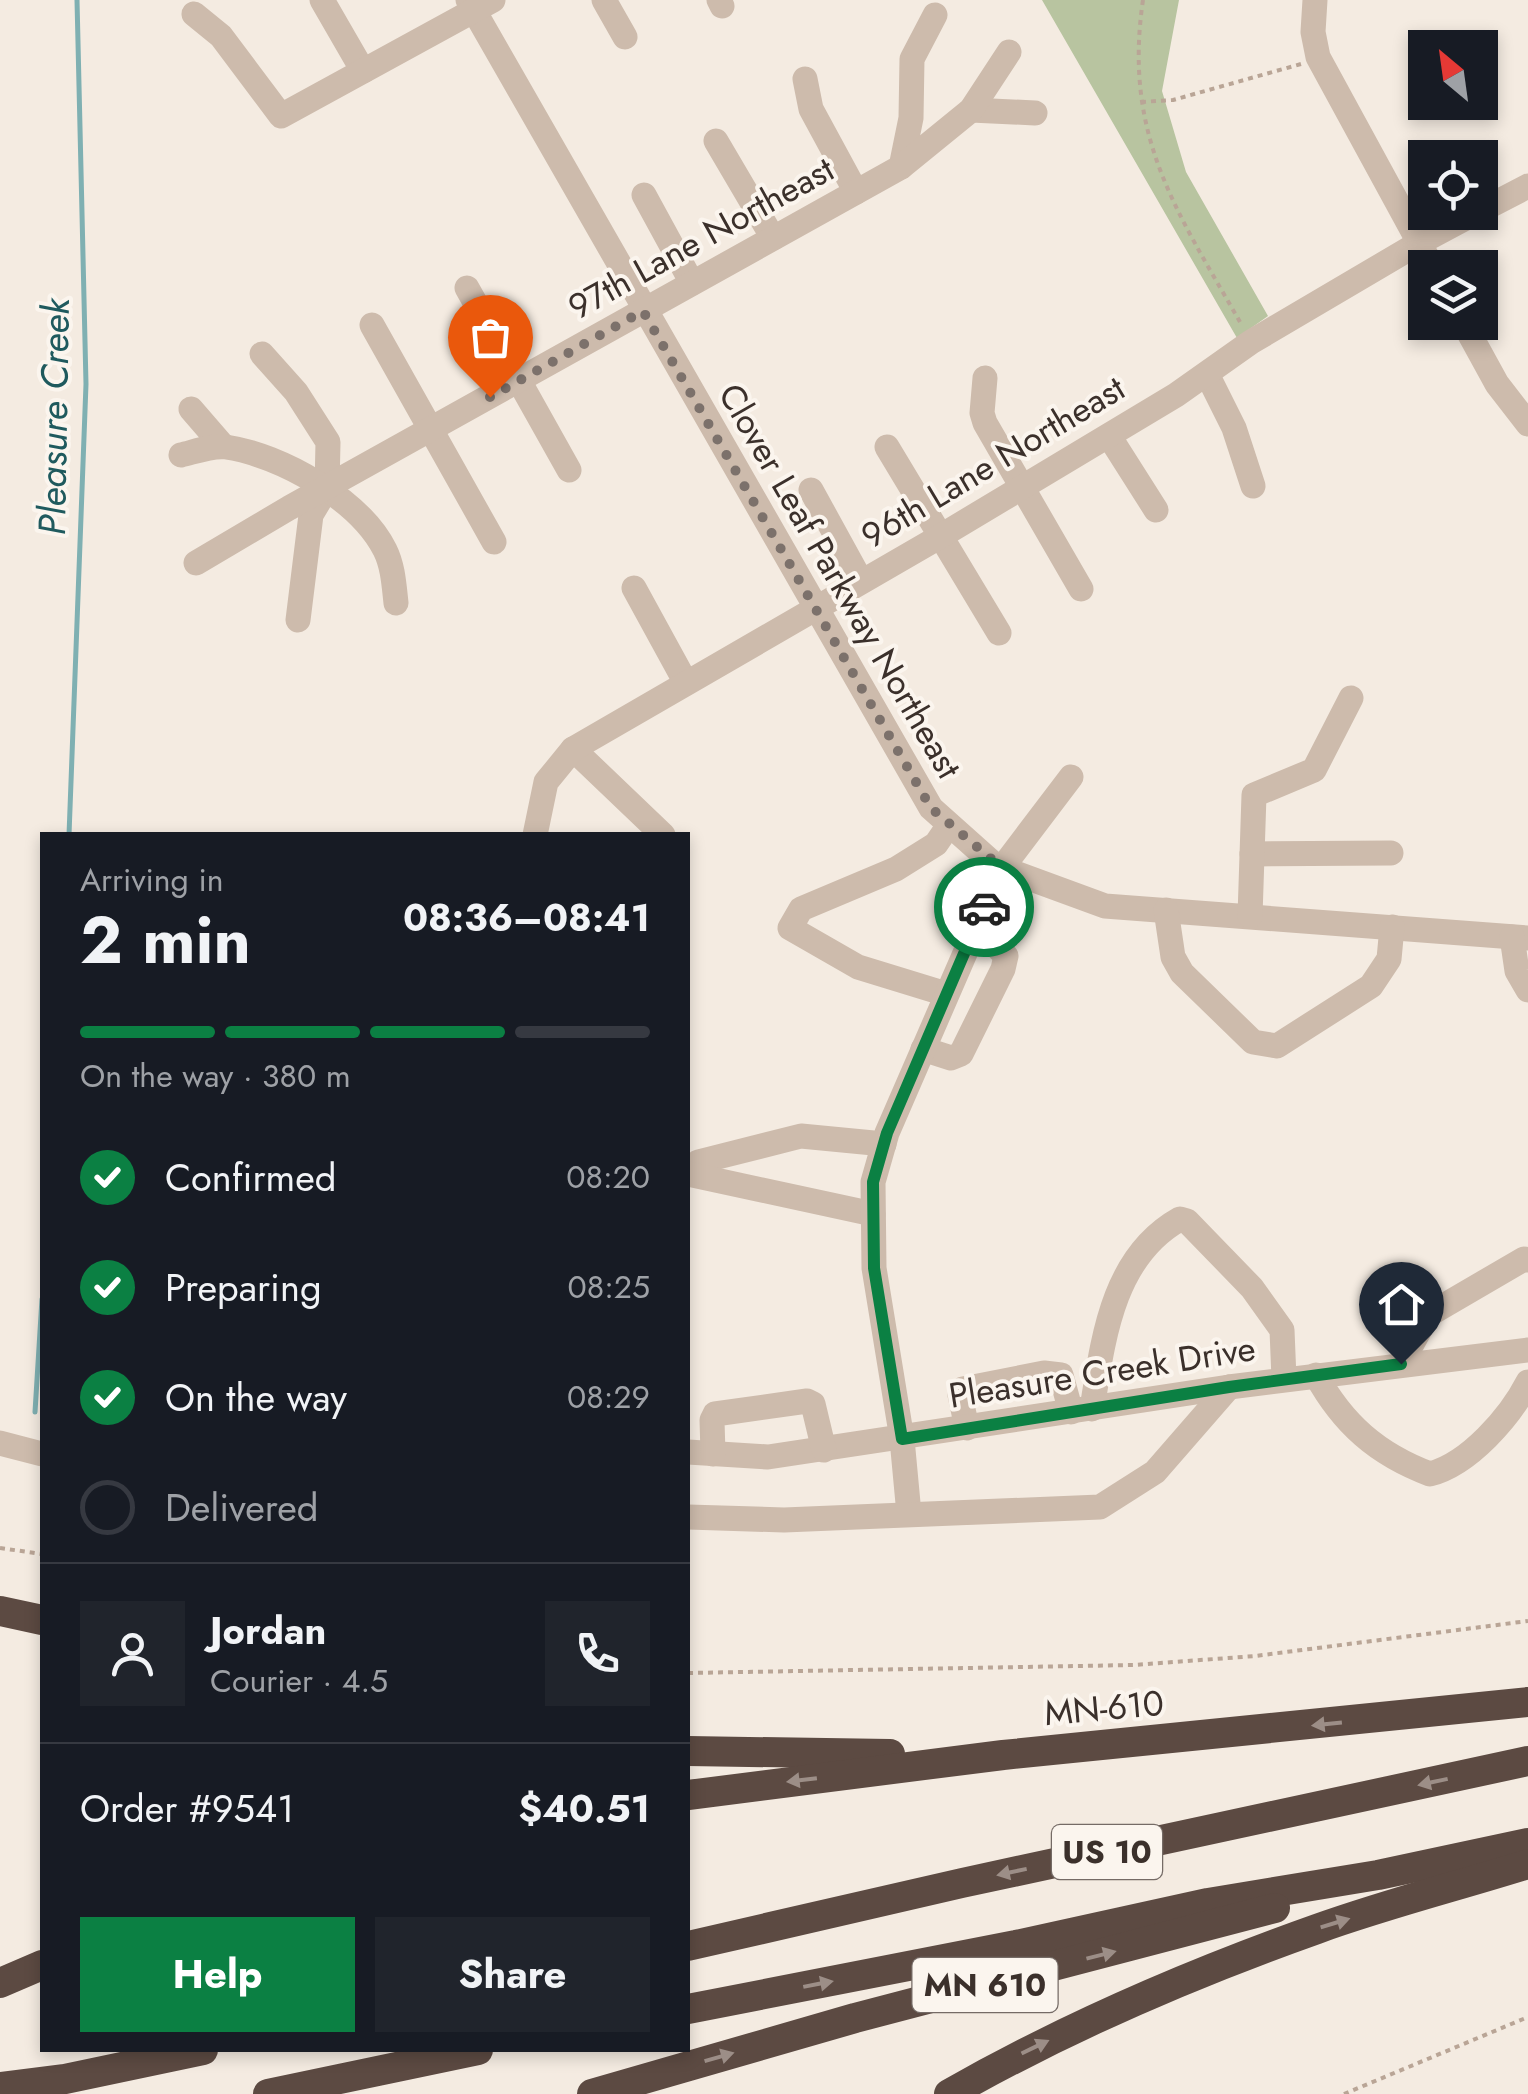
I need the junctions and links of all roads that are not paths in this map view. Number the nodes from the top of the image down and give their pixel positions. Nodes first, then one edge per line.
1 (322, 0) edge
2 (604, 0) edge
3 (1315, 0) edge
4 (479, 4) edge
5 (194, 14) dead end
6 (935, 15) dead end
7 (625, 38) dead end
8 (1009, 52) dead end
9 (364, 71) junction
10 (805, 78) dead end
11 (971, 110) junction
12 (1035, 113) dead end
13 (716, 140) dead end
14 (900, 167) junction
15 (1528, 186) edge
16 (856, 192) junction
17 (644, 195) dead end
18 (1498, 202) edge
19 (1444, 230) edge
20 (773, 238) junction
21 (1419, 243) junction
22 (1423, 250) edge
23 (692, 283) junction
24 (467, 288) dead end
25 (643, 311) junction
26 (372, 324) dead end
27 (1473, 340) edge
28 (262, 354) dead end
29 (1207, 374) junction
30 (985, 378) dead end
31 (518, 381) junction
32 (190, 408) dead end
33 (1528, 424) edge
34 (432, 429) junction
35 (1109, 436) junction
36 (224, 446) junction
37 (887, 448) dead end
38 (180, 455) dead end
39 (569, 470) dead end
40 (1254, 486) dead end
41 (1022, 487) junction
42 (327, 488) junction
43 (810, 490) dead end
44 (1156, 510) dead end
45 (941, 536) junction
46 (494, 542) dead end
47 (196, 563) dead end
48 (861, 581) junction
49 (634, 588) dead end
50 (1081, 589) dead end
51 (396, 603) dead end
52 (815, 608) junction
53 (298, 620) dead end
54 (998, 633) dead end
55 (686, 683) junction
56 (1351, 698) dead end
57 (573, 749) junction
58 (1071, 777) dead end
59 (950, 824) junction
60 (537, 832) edge
61 (660, 832) edge
62 (1252, 854) junction
63 (1391, 854) dead end
64 (1002, 868) junction
65 (1166, 910) junction
66 (1250, 916) junction
67 (1392, 927) junction
68 (972, 934) junction
69 (1520, 937) edge
70 (1528, 990) edge
71 (946, 994) junction
72 (923, 1049) junction
73 (884, 1144) junction
74 (690, 1172) edge
75 (690, 1174) edge
76 (873, 1214) junction
77 (1528, 1260) edge
78 (1528, 1350) edge
79 (1401, 1364) junction
80 (1316, 1375) junction
81 (1284, 1380) junction
82 (1528, 1382) edge
83 (1229, 1387) junction
84 (1081, 1411) junction
85 (967, 1428) junction
86 (902, 1439) junction
87 (0, 1442) edge
88 (824, 1450) junction
89 (40, 1453) edge
90 (700, 1453) edge
91 (909, 1514) junction
92 (690, 1517) edge
93 (0, 1610) edge
94 (40, 1620) edge
95 (1528, 1702) edge
96 (690, 1751) edge
97 (1003, 1755) junction
98 (1528, 1761) edge
99 (690, 1795) edge
100 (1528, 1842) edge
101 (1528, 1864) edge
102 (1378, 1875) junction
103 (690, 1946) edge
104 (40, 1966) edge
105 (0, 1983) edge
106 (690, 2009) edge
107 (193, 2052) edge
108 (468, 2052) edge
109 (0, 2087) edge
110 (268, 2094) edge
111 (592, 2094) edge
112 (949, 2094) edge

1 - 9 street
2 - 7 street
3 - 21 street
4 - 9 street
4 - 25 street, Clover Leaf Parkway Northeast
5 - 9 street
6 - 14 street
8 - 11 street, 97th Lane Northeast
10 - 16 street
11 - 12 street
11 - 14 street, 97th Lane Northeast
13 - 20 street
14 - 16 street, 97th Lane Northeast
15 - 18 street, 96th Lane Northeast
16 - 20 street, 97th Lane Northeast
17 - 23 street
19 - 21 street, 96th Lane Northeast
20 - 23 street, 97th Lane Northeast
21 - 22 street
21 - 29 street, 96th Lane Northeast
23 - 25 street, 97th Lane Northeast
24 - 31 street
25 - 31 street, 97th Lane Northeast
25 - 52 street, Clover Leaf Parkway Northeast
26 - 34 street
27 - 33 street
28 - 42 street
29 - 35 street, 96th Lane Northeast
29 - 40 street
30 - 41 street
31 - 34 street, 97th Lane Northeast
31 - 39 street
32 - 36 street
34 - 42 street, 97th Lane Northeast
34 - 46 street
35 - 41 street, 96th Lane Northeast
35 - 44 street
36 - 38 street
36 - 42 street
37 - 45 street
41 - 45 street, 96th Lane Northeast
41 - 50 street
42 - 47 street, 97th Lane Northeast
42 - 51 street
42 - 53 street
43 - 48 street
45 - 48 street, 96th Lane Northeast
45 - 54 street
48 - 52 street, 96th Lane Northeast
49 - 55 street
52 - 55 street, 96th Lane Northeast
52 - 59 street, Clover Leaf Parkway Northeast
55 - 57 street, 96th Lane Northeast
56 - 62 street
57 - 60 street, 96th Lane Northeast
57 - 61 street
58 - 64 street
59 - 64 street, Clover Leaf Parkway Northeast
59 - 71 street
62 - 63 street
62 - 66 street
64 - 65 street, Clover Leaf Parkway Northeast
64 - 68 street
65 - 66 street, Clover Leaf Parkway Northeast
65 - 67 street
66 - 67 street, Clover Leaf Parkway Northeast
67 - 69 street, Clover Leaf Parkway Northeast
68 - 71 street
68 - 72 street
69 - 70 street
71 - 72 street
72 - 73 street
73 - 74 street
73 - 76 street
75 - 76 street
76 - 86 street
77 - 79 street
78 - 79 street, Pleasure Creek Drive
79 - 80 street, Pleasure Creek Drive
80 - 81 street, Pleasure Creek Drive
80 - 82 street
81 - 83 street, Pleasure Creek Drive
81 - 84 street
83 - 84 street, Pleasure Creek Drive
83 - 91 street
84 - 85 street, Pleasure Creek Drive
84 - 85 street
85 - 86 street, Pleasure Creek Drive
86 - 88 street, Pleasure Creek Drive
86 - 91 street
87 - 89 street
88 - 90 street, Pleasure Creek Drive
88 - 90 street
91 - 92 street
93 - 94 highway
95 -> 97 highway, MN-610
96 - 97 highway
97 -> 99 highway, MN-610
98 -> 103 highway, US 10
100 - 102 highway, US 10
112 -> 101 highway
106 -> 102 highway, US 10
111 -> 102 highway, MN 610
104 - 105 highway
107 - 109 highway
108 - 110 highway

